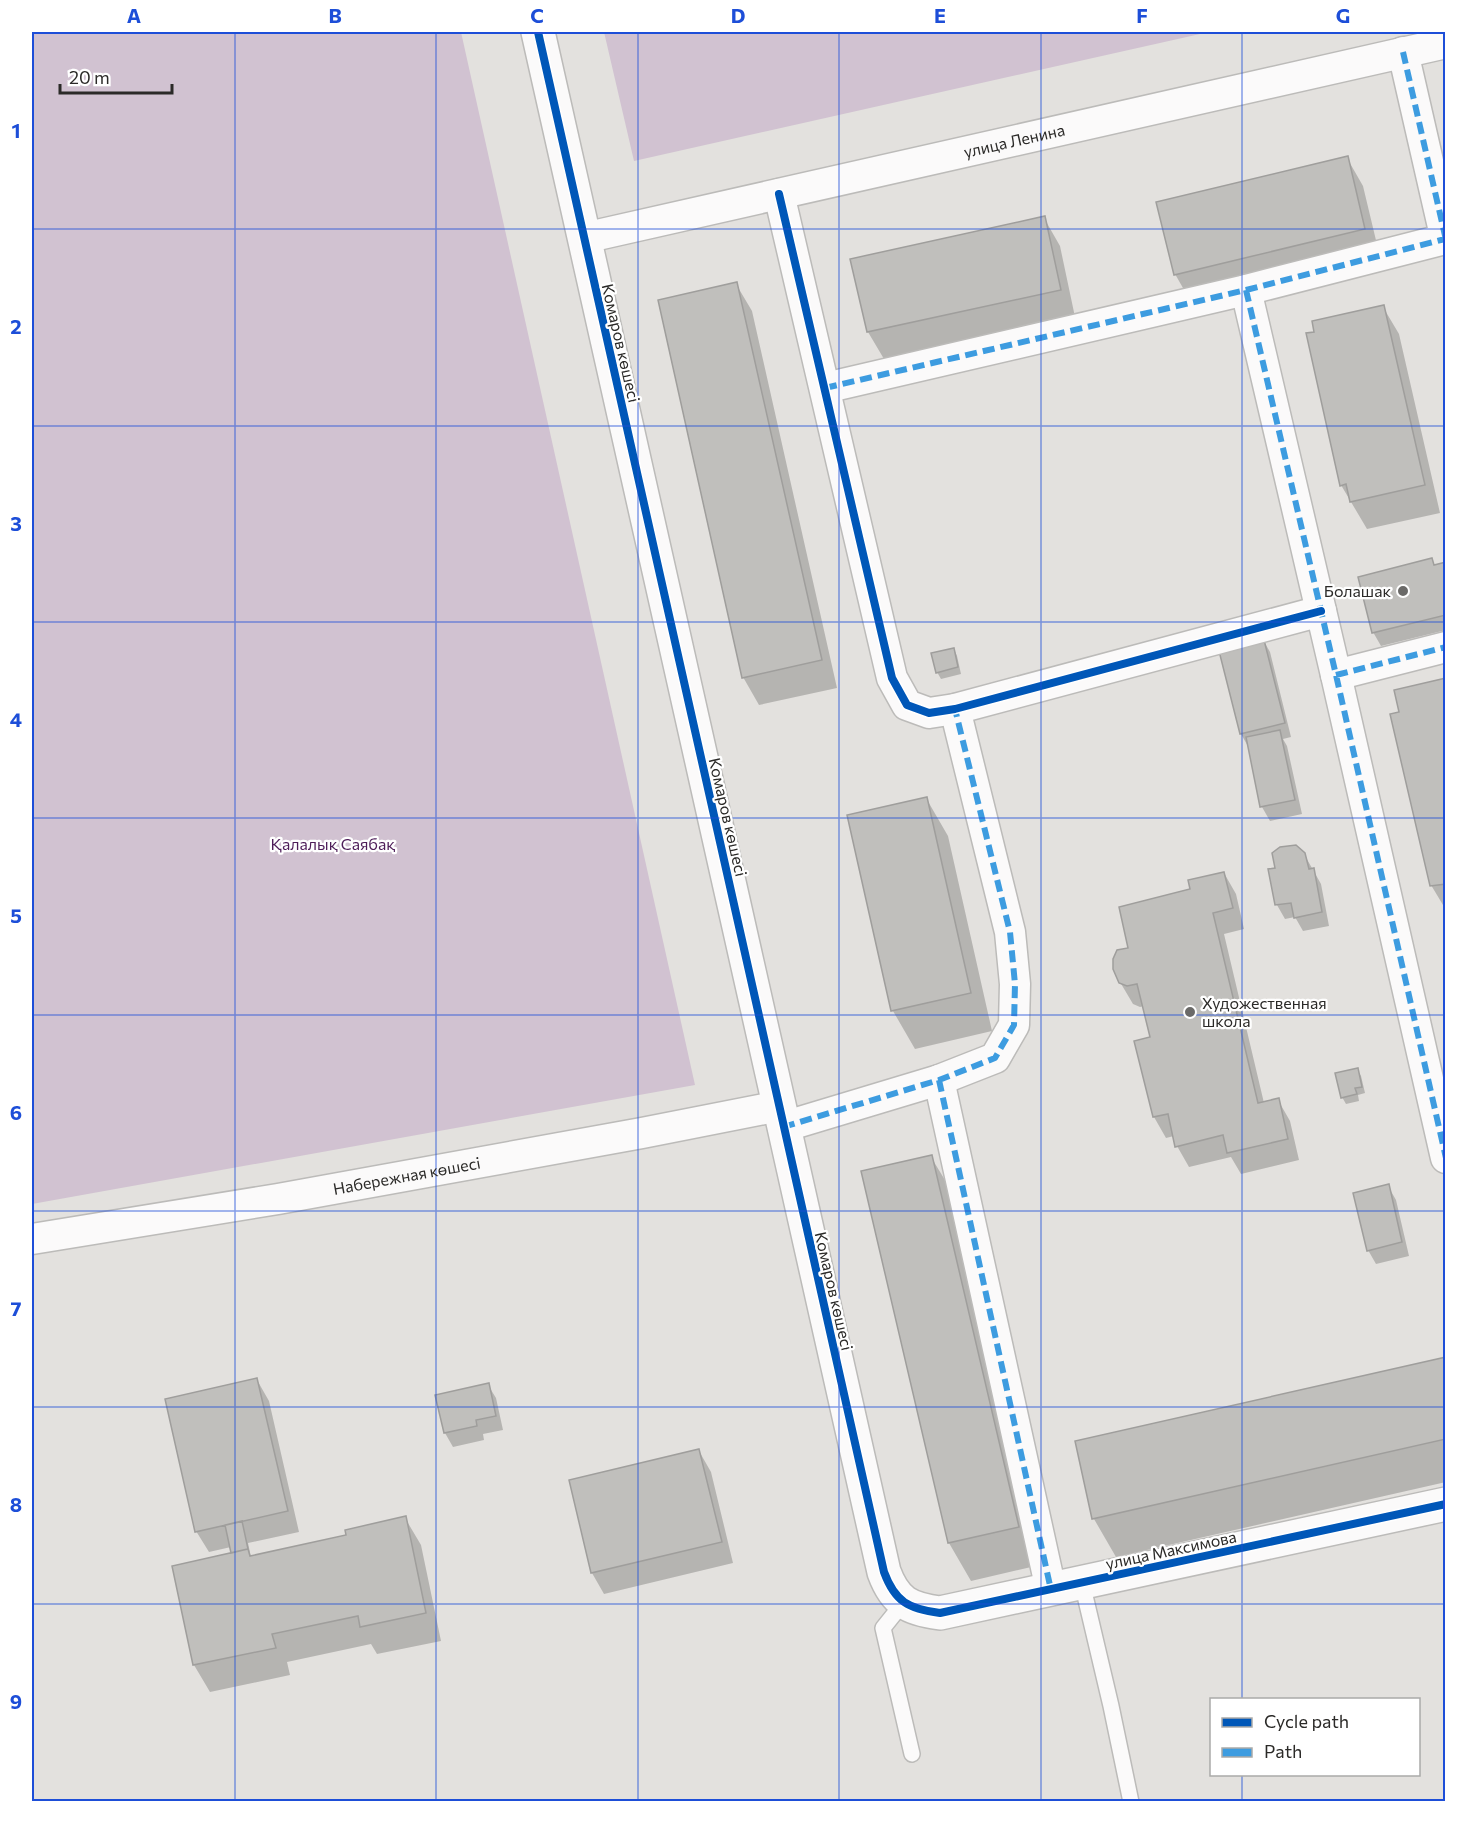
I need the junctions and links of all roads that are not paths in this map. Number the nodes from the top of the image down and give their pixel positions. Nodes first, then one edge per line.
1 (538, 32) edge
2 (1446, 43) edge
3 (1403, 52) junction
4 (779, 194) junction
5 (584, 238) junction
6 (1445, 240) edge
7 (1246, 290) junction
8 (825, 388) junction
9 (1321, 611) junction
10 (1446, 647) edge
11 (1336, 675) junction
12 (955, 709) junction
13 (939, 1080) junction
14 (781, 1117) junction
15 (1446, 1158) edge
16 (32, 1239) edge
17 (1446, 1504) edge
18 (1066, 1587) junction
19 (903, 1603) junction
20 (912, 1754) dead end
21 (1131, 1802) edge

1 - 5 street, Комаров көшесі
2 - 3 street, улица Ленина
3 - 4 street, улица Ленина
3 - 6 street
4 - 5 street, улица Ленина
4 - 8 street
5 - 14 street, Комаров көшесі
6 - 7 street
7 - 8 street
7 - 9 street
8 - 12 street
9 - 11 street
9 - 12 street
10 - 11 street
11 - 15 street
12 - 13 street, Набережная көшесі
13 - 14 street, Набережная көшесі
13 - 18 street
14 - 16 street, Набережная көшесі
14 - 19 street, Комаров көшесі
17 - 18 street, улица Максимова
18 - 19 street, улица Максимова
18 - 21 lane
19 - 20 lane

